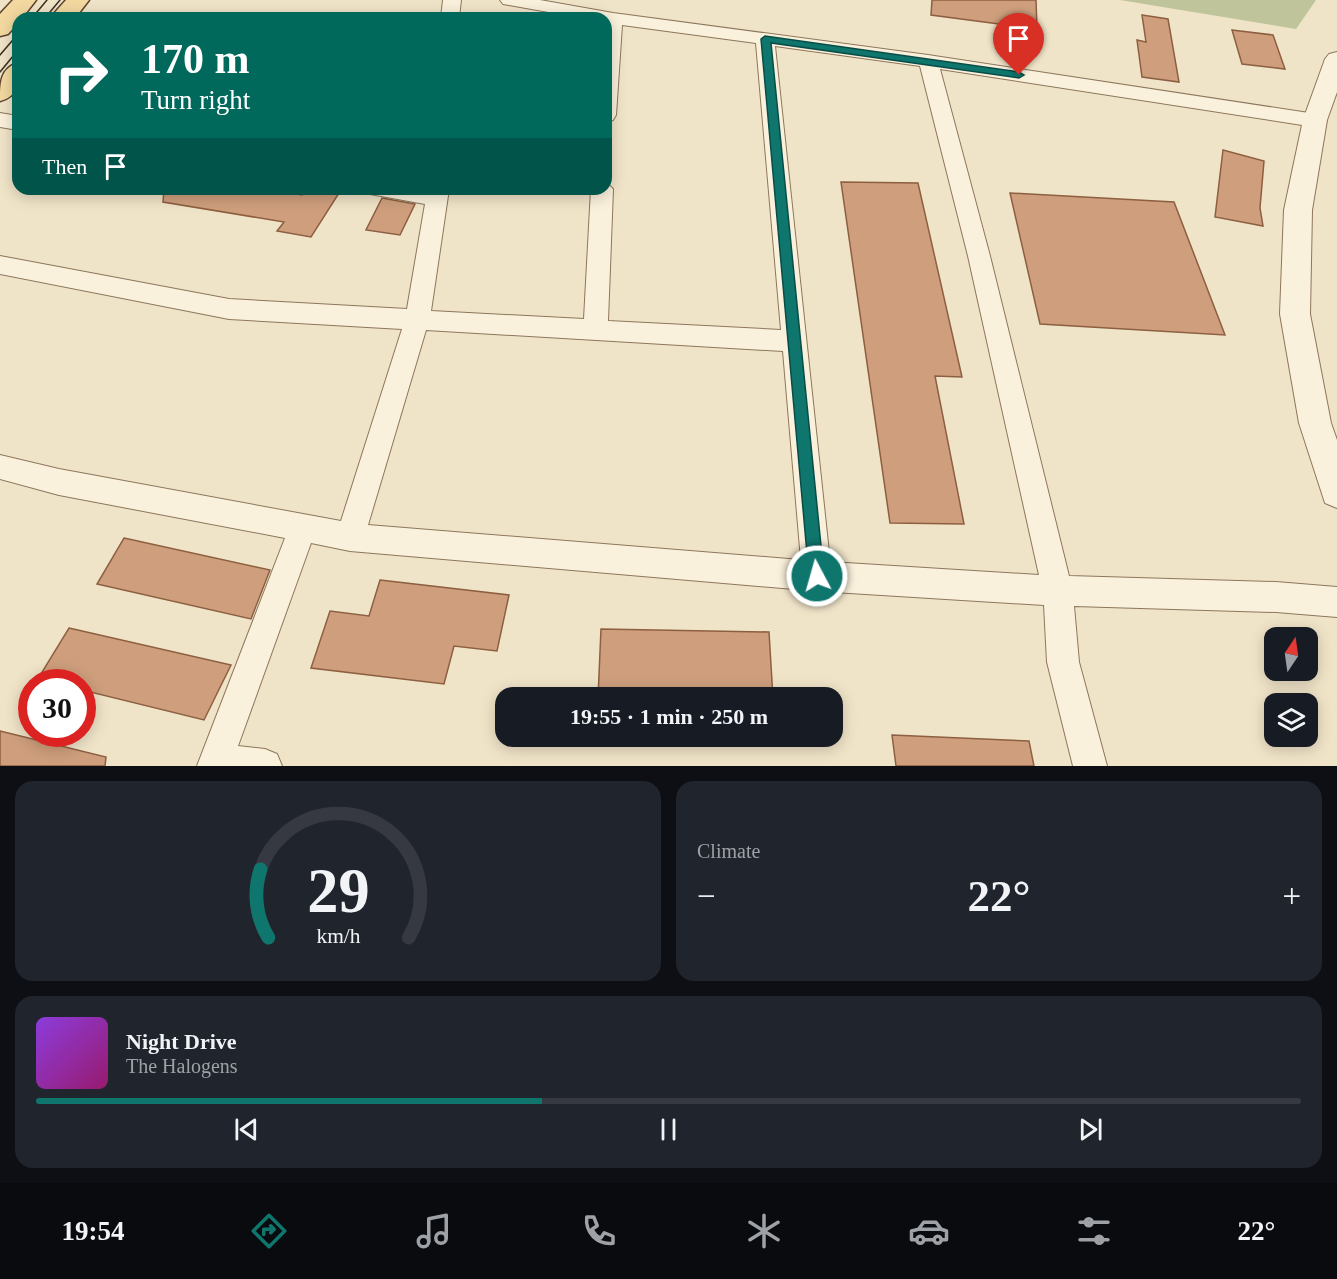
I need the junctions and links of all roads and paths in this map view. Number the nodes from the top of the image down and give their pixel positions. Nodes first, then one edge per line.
1 (25, 0) edge
2 (78, 0) edge
3 (509, 0) edge
4 (15, 12) edge
5 (67, 12) edge
6 (578, 12) edge
7 (12, 15) edge
8 (613, 18) joint
9 (0, 29) edge
10 (612, 32) edge
11 (765, 39) junction
12 (1337, 59) edge
13 (928, 61) junction
14 (12, 78) edge
15 (0, 93) edge
16 (1315, 120) junction
17 (438, 195) edge
18 (602, 195) edge
19 (0, 265) edge
20 (417, 321) junction
21 (596, 328) junction
22 (793, 341) junction
23 (0, 466) edge
24 (1337, 492) edge
25 (302, 530) junction
26 (350, 537) junction
27 (817, 576) junction
28 (1058, 591) junction
29 (1337, 602) edge
30 (215, 763) edge
31 (265, 766) edge
32 (1090, 766) edge

1 - 4 main road
2 - 5 main road
3 - 6 street
7 - 9 main road
8 - 10 street
8 - 11 street
11 - 13 street
11 - 22 street
12 - 16 street
13 - 16 street
13 - 28 street
14 - 15 main road
16 - 24 street
17 - 20 street
18 - 21 street
19 - 20 street
20 - 21 street
20 - 26 street
21 - 22 street
22 - 27 street
23 - 25 street
25 - 26 street
25 - 30 street
26 - 27 street
27 - 28 street
28 - 29 street
28 - 32 street
30 - 31 street

